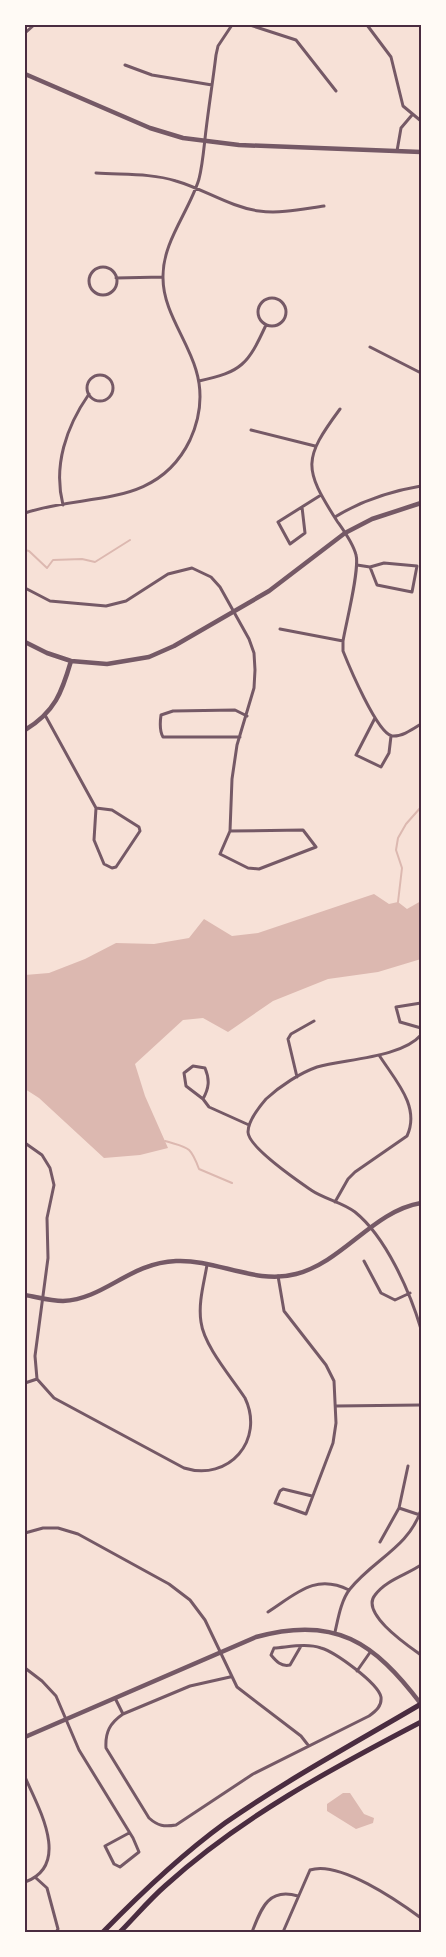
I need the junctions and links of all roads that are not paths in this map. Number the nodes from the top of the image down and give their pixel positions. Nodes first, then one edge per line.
1 (34, 25) edge
2 (232, 25) edge
3 (250, 25) edge
4 (367, 25) edge
5 (25, 33) edge
6 (125, 65) dead end
7 (25, 74) edge
8 (212, 85) junction
9 (336, 91) dead end
10 (412, 115) junction
11 (421, 121) edge
12 (204, 142) junction
13 (397, 150) junction
14 (421, 152) edge
15 (96, 173) dead end
16 (195, 188) junction
17 (324, 206) dead end
18 (162, 277) junction
19 (116, 278) junction
20 (266, 325) junction
21 (370, 347) dead end
22 (421, 373) edge
23 (199, 382) junction
24 (89, 394) junction
25 (340, 409) dead end
26 (251, 430) dead end
27 (315, 446) junction
28 (421, 486) edge
29 (321, 495) junction
30 (421, 503) edge
31 (64, 505) junction
32 (302, 507) junction
33 (25, 513) edge
34 (335, 517) junction
35 (345, 533) junction
36 (357, 565) junction
37 (370, 567) junction
38 (25, 588) edge
39 (235, 612) junction
40 (280, 629) dead end
41 (343, 641) junction
42 (25, 642) edge
43 (71, 661) junction
44 (45, 715) junction
45 (247, 716) junction
46 (375, 718) junction
47 (421, 724) edge
48 (25, 730) edge
49 (391, 736) junction
50 (240, 737) junction
51 (96, 808) junction
52 (230, 830) junction
53 (421, 1003) edge
54 (314, 1021) dead end
55 (421, 1028) edge
56 (421, 1035) edge
57 (379, 1055) junction
58 (297, 1077) junction
59 (204, 1099) junction
60 (249, 1125) junction
61 (25, 1143) edge
62 (335, 1202) junction
63 (421, 1203) edge
64 (370, 1229) junction
65 (364, 1261) dead end
66 (207, 1265) junction
67 (278, 1276) junction
68 (410, 1293) junction
69 (25, 1295) edge
70 (44, 1298) junction
71 (421, 1329) edge
72 (37, 1380) junction
73 (25, 1383) edge
74 (421, 1405) edge
75 (336, 1406) junction
76 (408, 1466) dead end
77 (312, 1496) junction
78 (399, 1508) junction
79 (421, 1510) edge
80 (420, 1515) edge
81 (25, 1533) edge
82 (380, 1542) dead end
83 (421, 1565) edge
84 (349, 1590) junction
85 (268, 1612) dead end
86 (335, 1632) junction
87 (301, 1646) junction
88 (371, 1650) junction
89 (220, 1651) junction
90 (421, 1655) edge
91 (25, 1668) edge
92 (357, 1671) junction
93 (230, 1677) junction
94 (115, 1698) junction
95 (421, 1704) edge
96 (123, 1714) junction
97 (66, 1720) junction
98 (421, 1722) edge
99 (25, 1737) edge
100 (308, 1745) junction
101 (25, 1776) edge
102 (129, 1833) junction
103 (36, 1878) junction
104 (25, 1882) edge
105 (298, 1896) junction
106 (421, 1918) edge
107 (56, 1932) edge
108 (103, 1932) edge
109 (120, 1932) edge
110 (252, 1932) edge
111 (283, 1932) edge

1 - 5 street
2 - 8 street
3 - 9 street
4 - 10 street
6 - 8 street
7 - 12 street
8 - 12 street
10 - 11 street
10 - 13 street
12 - 13 street
12 - 16 street
13 - 14 street
15 - 16 street
16 - 17 street
16 - 18 street
18 - 19 street
18 - 23 street
19 - 19 street
20 - 20 street
20 - 23 street
21 - 22 street
23 - 31 street
24 - 24 street
24 - 31 street
25 - 27 street
26 - 27 street
27 - 29 street
28 - 34 street
29 - 32 street
29 - 34 street
30 - 35 street
31 - 33 street
32 - 32 street
34 - 35 street
35 - 36 street
35 - 39 street
36 - 37 street
36 - 41 street
37 - 37 street
38 - 39 street
39 - 43 street
39 - 45 street
40 - 41 street
41 - 46 street
42 - 43 street
43 - 44 street
44 - 48 street
44 - 51 street
45 - 50 street
45 - 50 street
46 - 49 street
46 - 49 street
47 - 49 street
50 - 52 street
51 - 51 street
52 - 52 street
53 - 55 street
54 - 58 street
56 - 57 street
57 - 58 street
57 - 62 street
58 - 60 street
59 - 59 street
59 - 60 street
60 - 62 street
61 - 70 street
62 - 64 street
63 - 64 street
64 - 67 street
64 - 68 street
65 - 68 street
66 - 67 street
66 - 70 street
66 - 72 street
67 - 75 street
68 - 71 street
69 - 70 street
70 - 72 street
72 - 73 street
74 - 75 street
75 - 77 street
76 - 78 street
77 - 77 street
78 - 80 street
78 - 82 street
79 - 80 street
80 - 84 street
81 - 89 street
83 - 90 street
84 - 85 street
84 - 86 street
86 - 88 street
86 - 89 street
87 - 87 street
87 - 92 street
88 - 92 street
88 - 95 street
89 - 93 street
89 - 94 street
91 - 97 street
92 - 100 street
93 - 96 street
93 - 100 street
94 - 96 street
94 - 97 street
95 - 108 main road
96 - 100 street
97 - 99 street
97 - 102 street
98 - 109 main road
101 - 103 street
102 - 102 street
103 - 104 street
103 - 107 street
105 - 106 street
105 - 110 street
105 - 111 street

